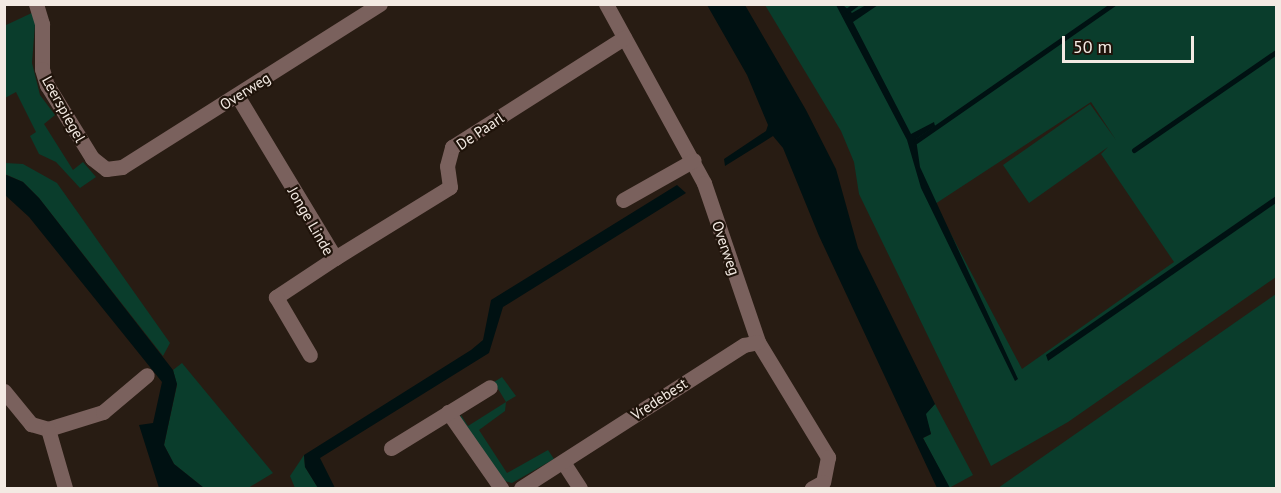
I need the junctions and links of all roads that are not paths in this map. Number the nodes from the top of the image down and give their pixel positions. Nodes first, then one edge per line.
1 (36, 4) edge
2 (380, 4) edge
3 (606, 4) edge
4 (624, 38) junction
5 (238, 97) junction
6 (694, 160) junction
7 (106, 169) joint
8 (623, 200) dead end
9 (335, 258) junction
10 (758, 342) junction
11 (310, 355) dead end
12 (147, 375) dead end
13 (489, 387) dead end
14 (4, 392) edge
15 (12, 411) edge
16 (448, 412) junction
17 (48, 429) junction
18 (391, 448) dead end
19 (562, 462) junction
20 (65, 489) edge
21 (501, 489) edge
22 (521, 489) edge
23 (580, 489) edge
24 (812, 489) edge

1 - 7 street, Leerspiegel
2 - 5 street, Overweg
3 - 4 street, Overweg
4 - 6 street, Overweg
4 - 9 street, De Paarl
5 - 7 street, Overweg
5 - 9 street, Jonge Linde
6 - 8 street
6 - 10 street, Overweg
9 - 11 street, Jonge Linde
10 - 19 street, Vredebest
10 - 24 street, Overweg
12 - 17 street
13 - 16 street
14 - 15 street
15 - 17 street
16 - 18 street
16 - 21 street
17 - 20 street
19 - 22 street, Vredebest
19 - 23 street

